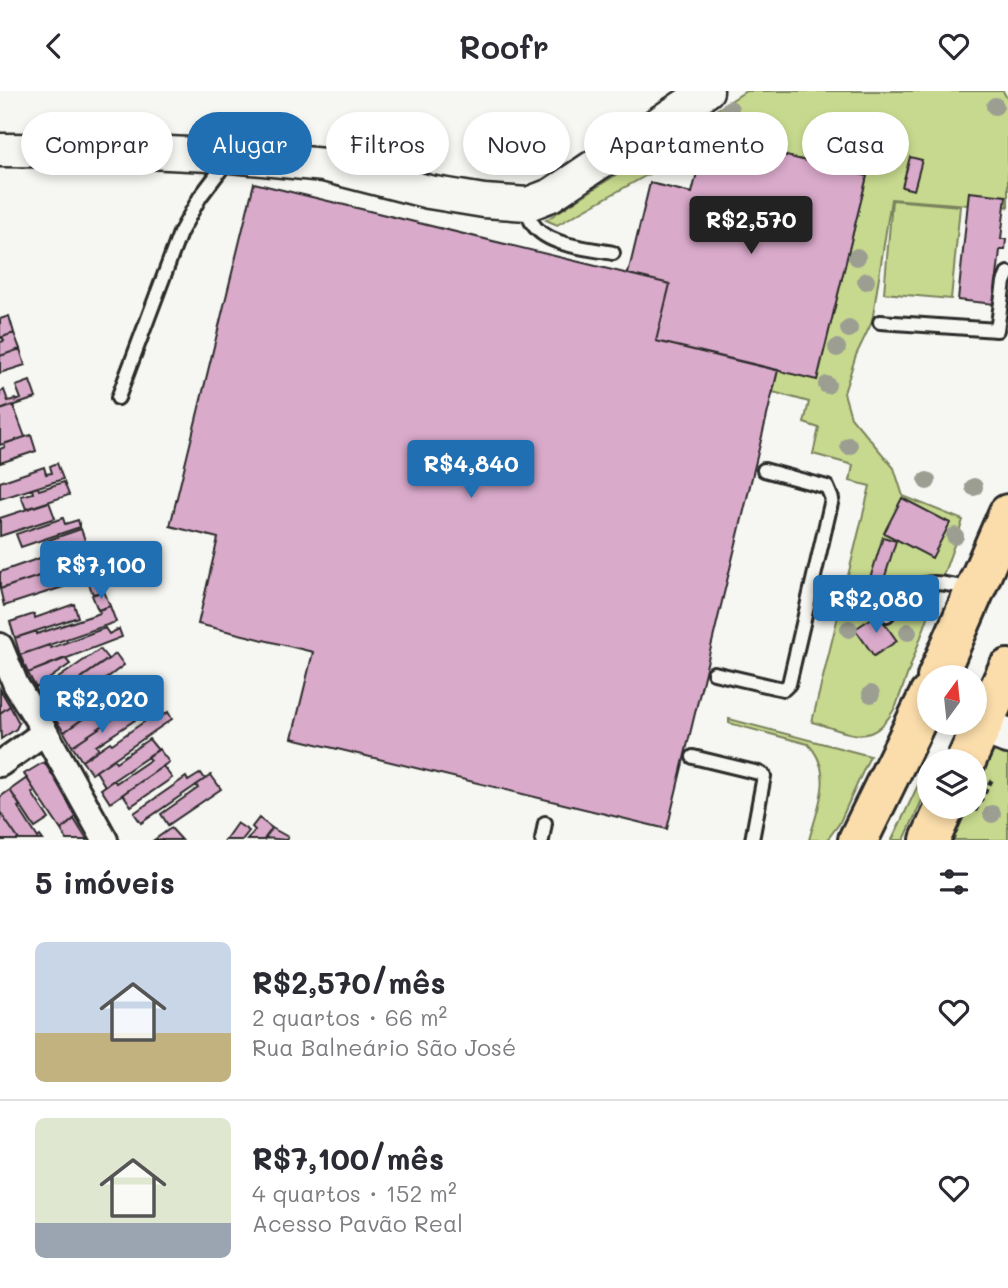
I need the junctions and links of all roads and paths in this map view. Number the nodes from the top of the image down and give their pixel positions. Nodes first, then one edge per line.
1 (707, 91) edge
2 (0, 150) edge
3 (187, 154) edge
4 (312, 164) edge
5 (216, 175) edge
6 (528, 204) junction
7 (612, 253) dead end
8 (1008, 273) edge
9 (880, 322) dead end
10 (118, 398) dead end
11 (764, 470) dead end
12 (1008, 514) edge
13 (975, 590) junction
14 (887, 615) dead end
15 (0, 646) edge
16 (942, 665) edge
17 (1008, 669) edge
18 (714, 673) dead end
19 (917, 726) edge
20 (988, 728) edge
21 (45, 732) junction
22 (984, 749) edge
23 (693, 757) dead end
24 (0, 764) edge
25 (951, 819) edge
26 (545, 823) dead end
27 (864, 832) edge
28 (105, 840) edge
29 (542, 840) edge
30 (752, 840) edge
31 (930, 840) edge

1 - 6 street
2 - 3 street
4 - 6 street
5 - 10 lane
6 - 7 lane
8 - 9 lane
11 - 18 lane
12 - 13 main road
13 - 14 lane
13 - 16 main road
15 - 21 street
17 - 20 main road
19 - 27 main road
20 - 22 main road
21 - 24 street
21 - 28 street
23 - 30 lane
25 - 31 main road
26 - 29 lane

